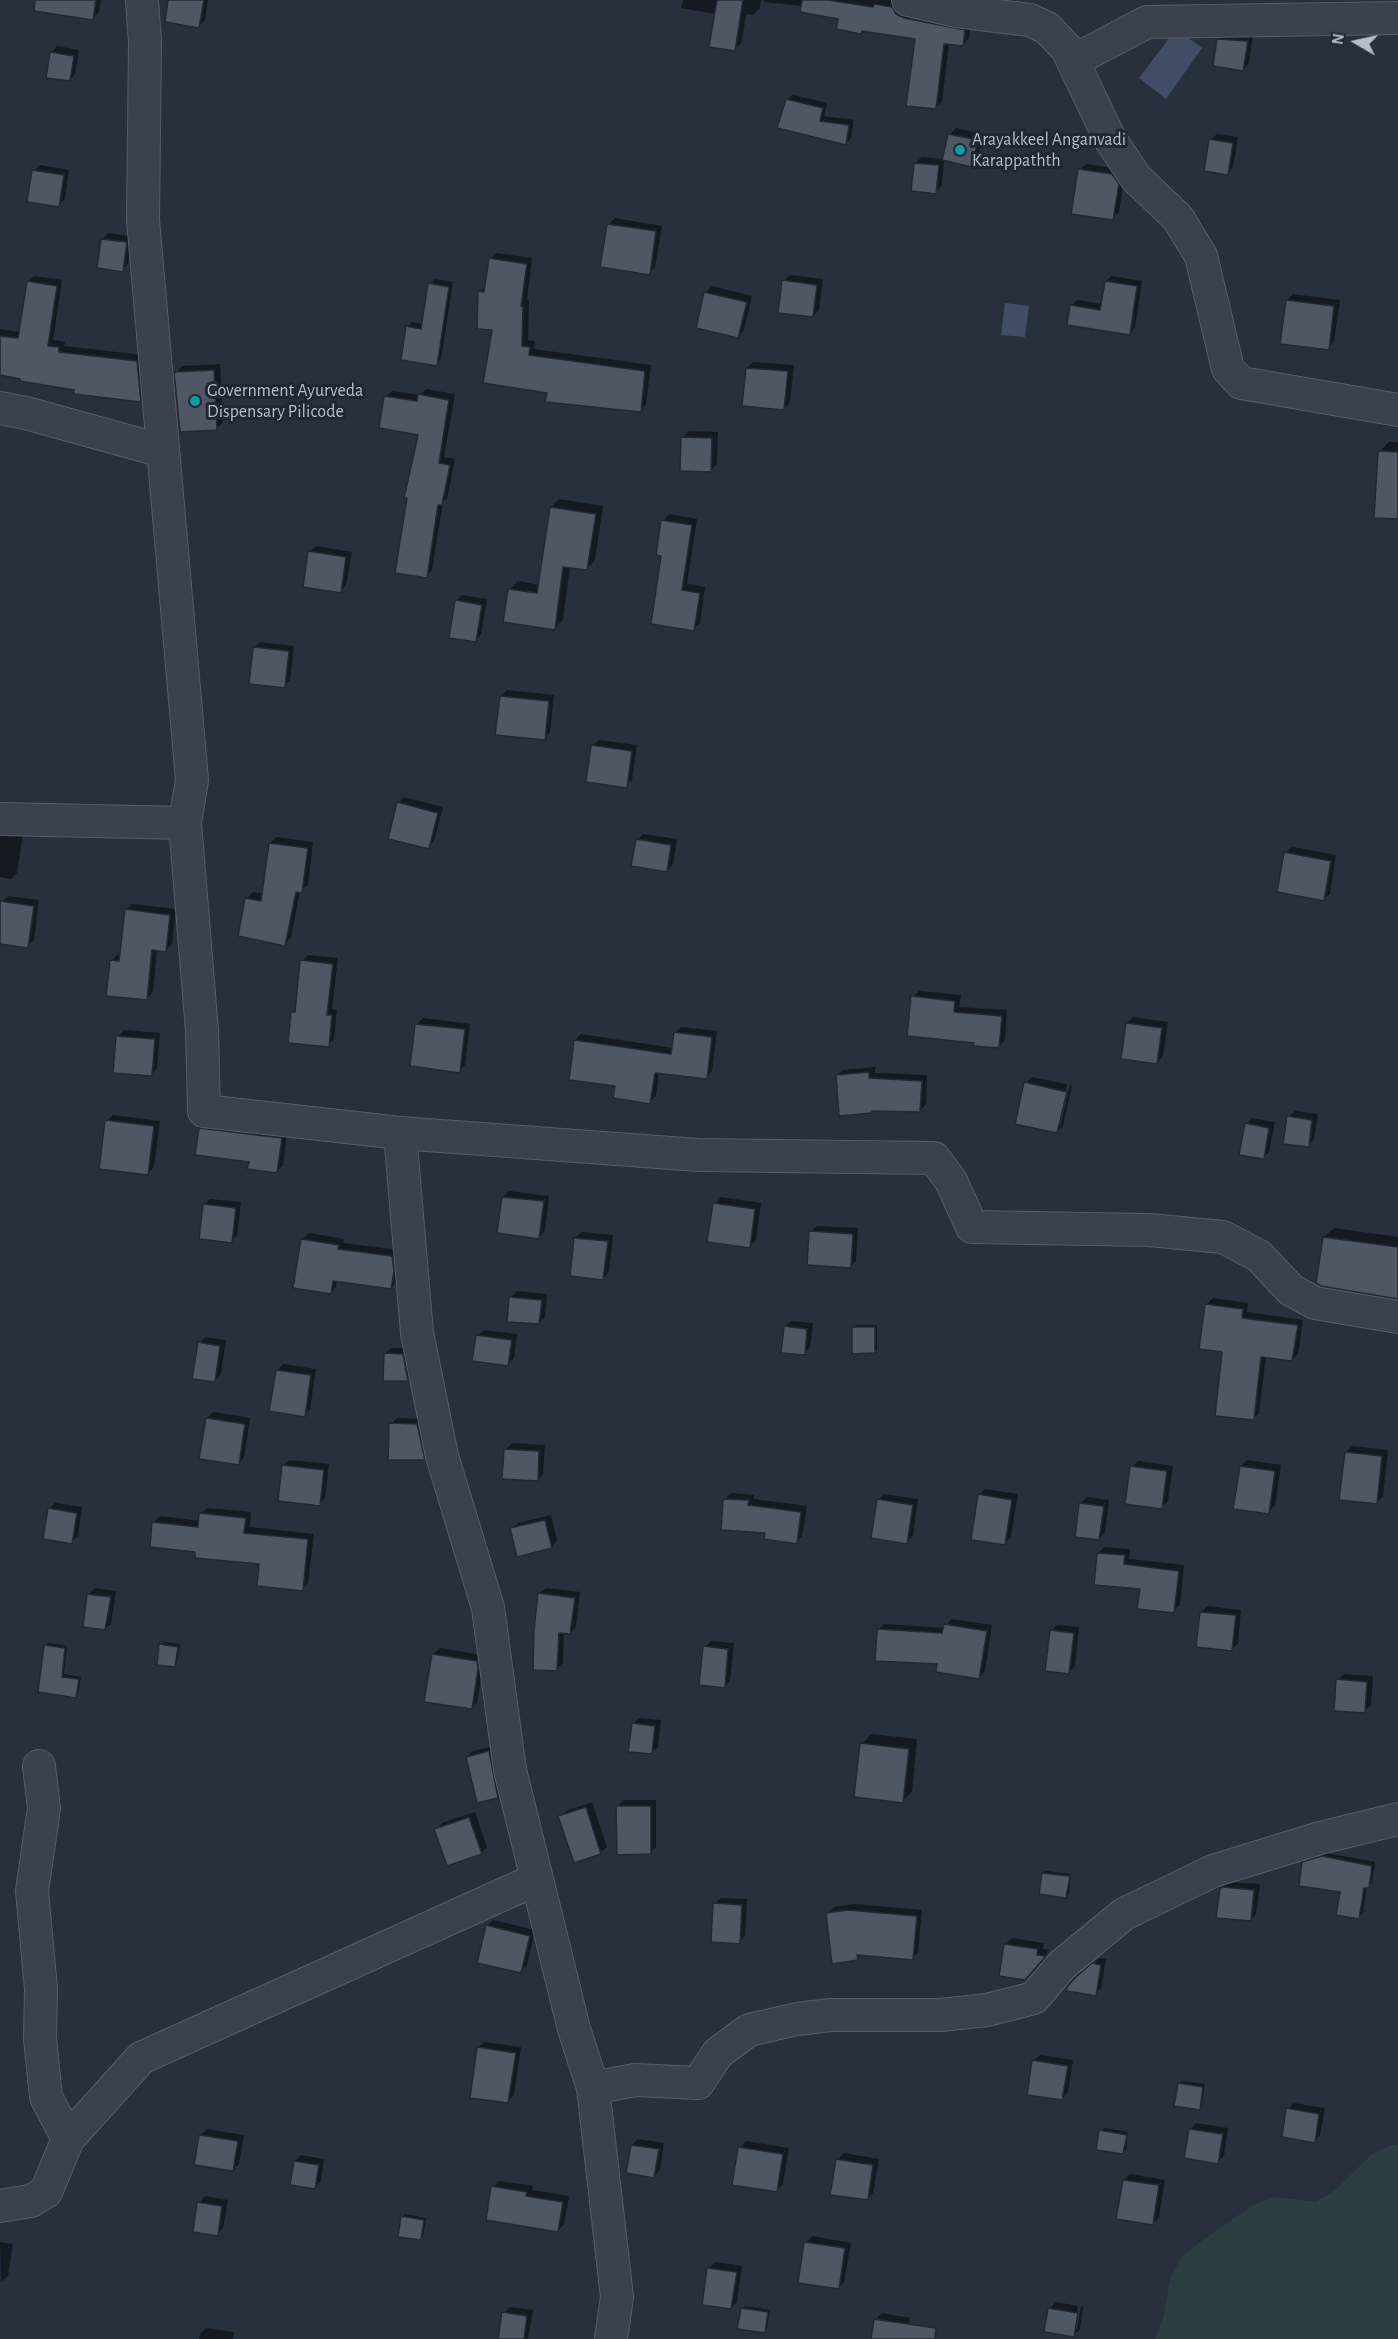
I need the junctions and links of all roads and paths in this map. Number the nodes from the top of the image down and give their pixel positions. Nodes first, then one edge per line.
1 (142, 0) edge
2 (908, 0) edge
3 (1028, 10) edge
4 (1398, 18) edge
5 (1073, 61) junction
6 (0, 408) edge
7 (1398, 410) edge
8 (163, 451) junction
9 (0, 819) edge
10 (185, 822) junction
11 (400, 1133) junction
12 (1398, 1317) edge
13 (39, 1766) dead end
14 (1398, 1819) edge
15 (537, 1879) junction
16 (593, 2088) junction
17 (68, 2139) junction
18 (0, 2206) edge
19 (611, 2339) edge

1 - 8 street
2 - 3 street
3 - 5 street
4 - 5 street
5 - 7 street
6 - 8 street
8 - 10 street
9 - 10 street
10 - 11 street
11 - 12 street
11 - 15 street
13 - 17 street
14 - 16 street
15 - 16 street
15 - 17 street
16 - 19 street
17 - 18 street

